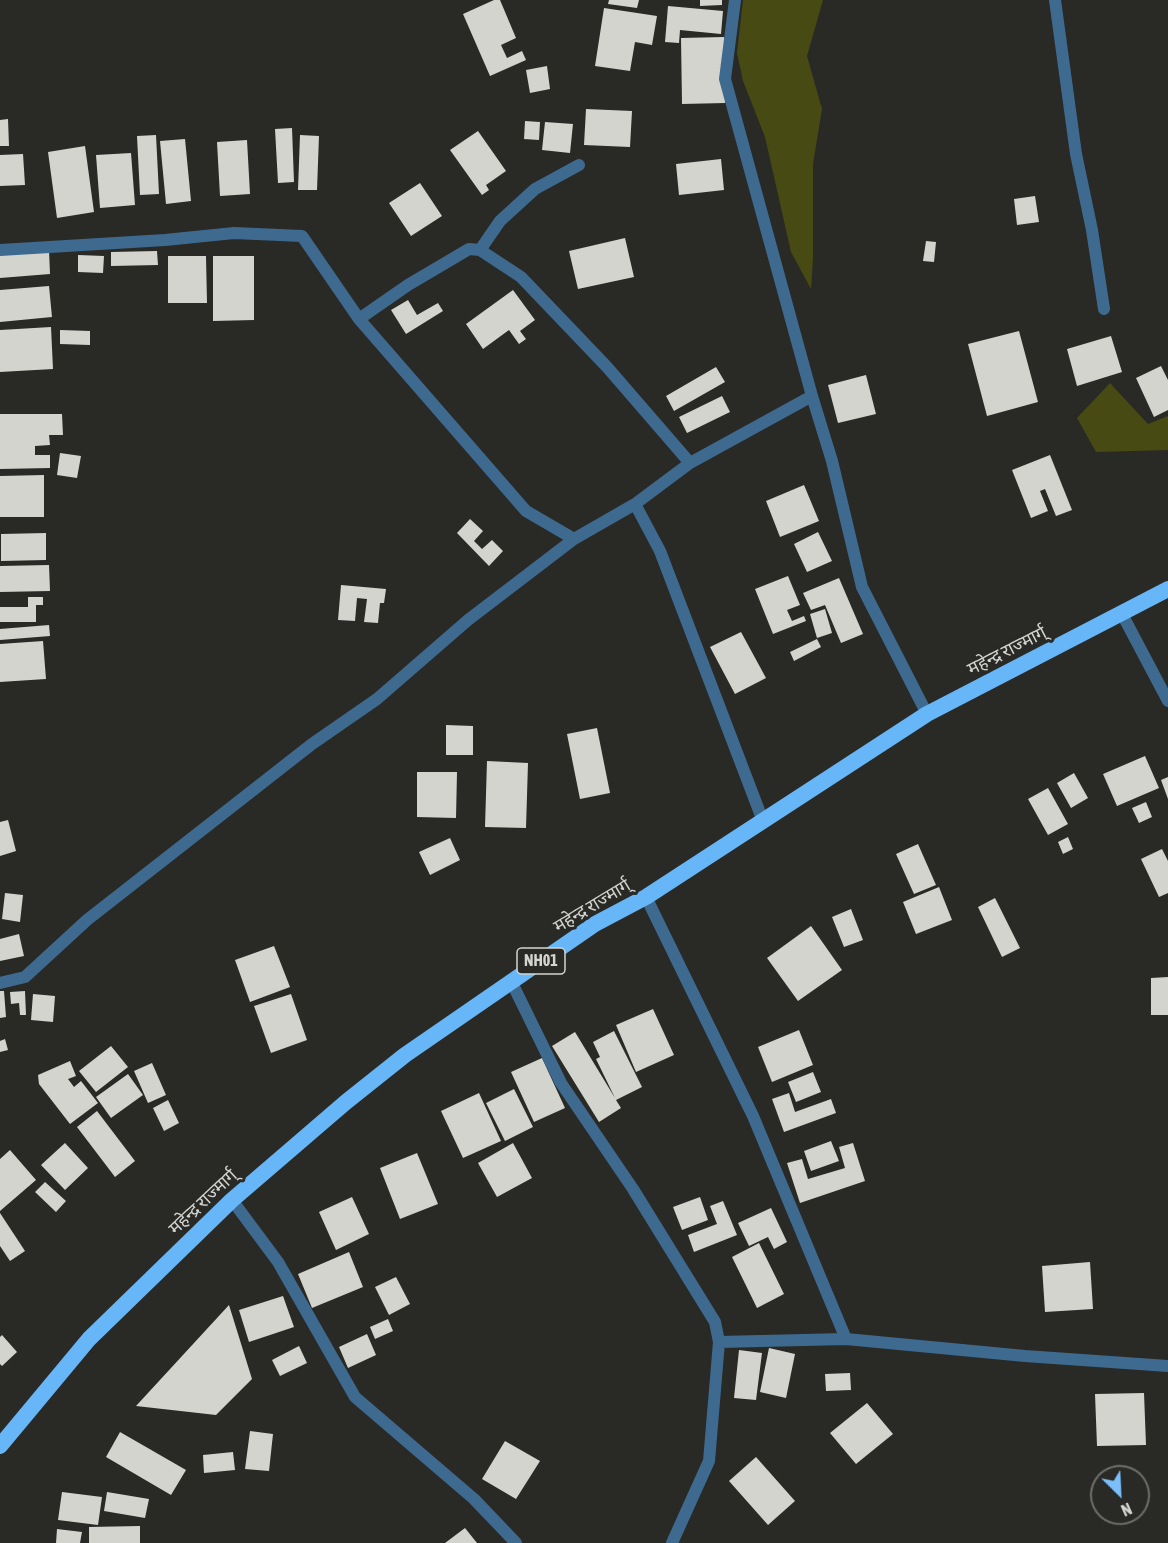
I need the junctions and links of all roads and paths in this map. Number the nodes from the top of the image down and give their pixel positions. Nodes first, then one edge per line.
1 (735, 0) edge
2 (1055, 0) edge
3 (579, 165) dead end
4 (0, 250) edge
5 (480, 250) junction
6 (1104, 309) dead end
7 (359, 319) junction
8 (812, 396) junction
9 (690, 463) junction
10 (634, 504) junction
11 (574, 539) junction
12 (1168, 590) edge
13 (1122, 614) junction
14 (1168, 701) edge
15 (927, 714) junction
16 (764, 821) junction
17 (646, 897) junction
18 (511, 981) junction
19 (0, 983) edge
20 (232, 1200) junction
21 (846, 1339) junction
22 (719, 1342) junction
23 (1168, 1365) edge
24 (0, 1446) edge
25 (516, 1543) edge
26 (672, 1543) edge

1 - 8 street
2 - 6 street
3 - 5 street
4 - 7 street
5 - 7 street
5 - 9 street
7 - 11 street
8 - 9 street
8 - 15 street
9 - 10 street
10 - 11 street
10 - 16 street
11 - 19 street
12 - 13 highway, महेन्द्र राज्मार्ग् / NH01
13 - 14 street
13 - 15 highway, महेन्द्र राज्मार्ग् / NH01
15 - 16 highway, महेन्द्र राज्मार्ग् / NH01
16 - 17 highway, महेन्द्र राज्मार्ग् / NH01
17 - 18 highway, महेन्द्र राज्मार्ग् / NH01
17 - 21 street
18 - 20 highway, महेन्द्र राज्मार्ग् / NH01
18 - 22 street
20 - 24 highway, महेन्द्र राज्मार्ग् / NH01
20 - 25 street
21 - 22 street
21 - 23 street
22 - 26 street

